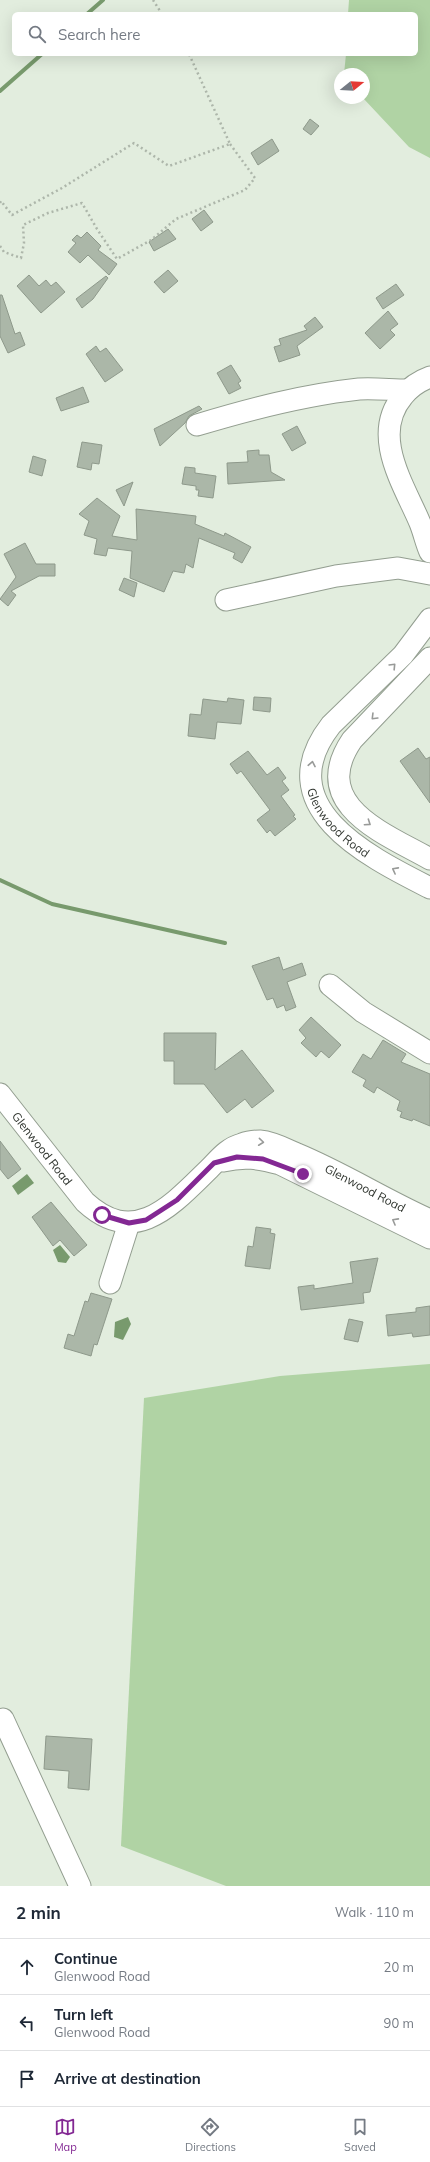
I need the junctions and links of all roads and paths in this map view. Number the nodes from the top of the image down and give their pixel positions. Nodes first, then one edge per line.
1 (153, 0) edge
2 (161, 12) edge
3 (190, 56) edge
4 (230, 144) junction
5 (0, 203) edge
6 (0, 246) edge
7 (430, 377) edge
8 (408, 390) junction
9 (197, 425) dead end
10 (425, 530) edge
11 (430, 552) edge
12 (430, 574) edge
13 (226, 600) dead end
14 (430, 619) edge
15 (430, 658) edge
16 (430, 859) edge
17 (430, 888) edge
18 (330, 985) dead end
19 (430, 1053) edge
20 (0, 1094) edge
21 (214, 1163) junction
22 (430, 1220) edge
23 (129, 1223) junction
24 (430, 1238) edge
25 (110, 1283) dead end
26 (3, 1719) dead end
27 (80, 1886) edge

1 - 2 path
3 - 4 path
4 - 5 path
4 - 6 path
7 - 8 street
8 - 9 street
8 - 10 street
10 - 11 street
12 - 13 street
17 -> 14 street, Glenwood Road
15 -> 16 street, Glenwood Road
18 - 19 street
20 - 23 street, Glenwood Road
21 -> 22 street, Glenwood Road
21 - 23 street, Glenwood Road
24 -> 21 street, Glenwood Road
23 - 25 street
26 - 27 street

